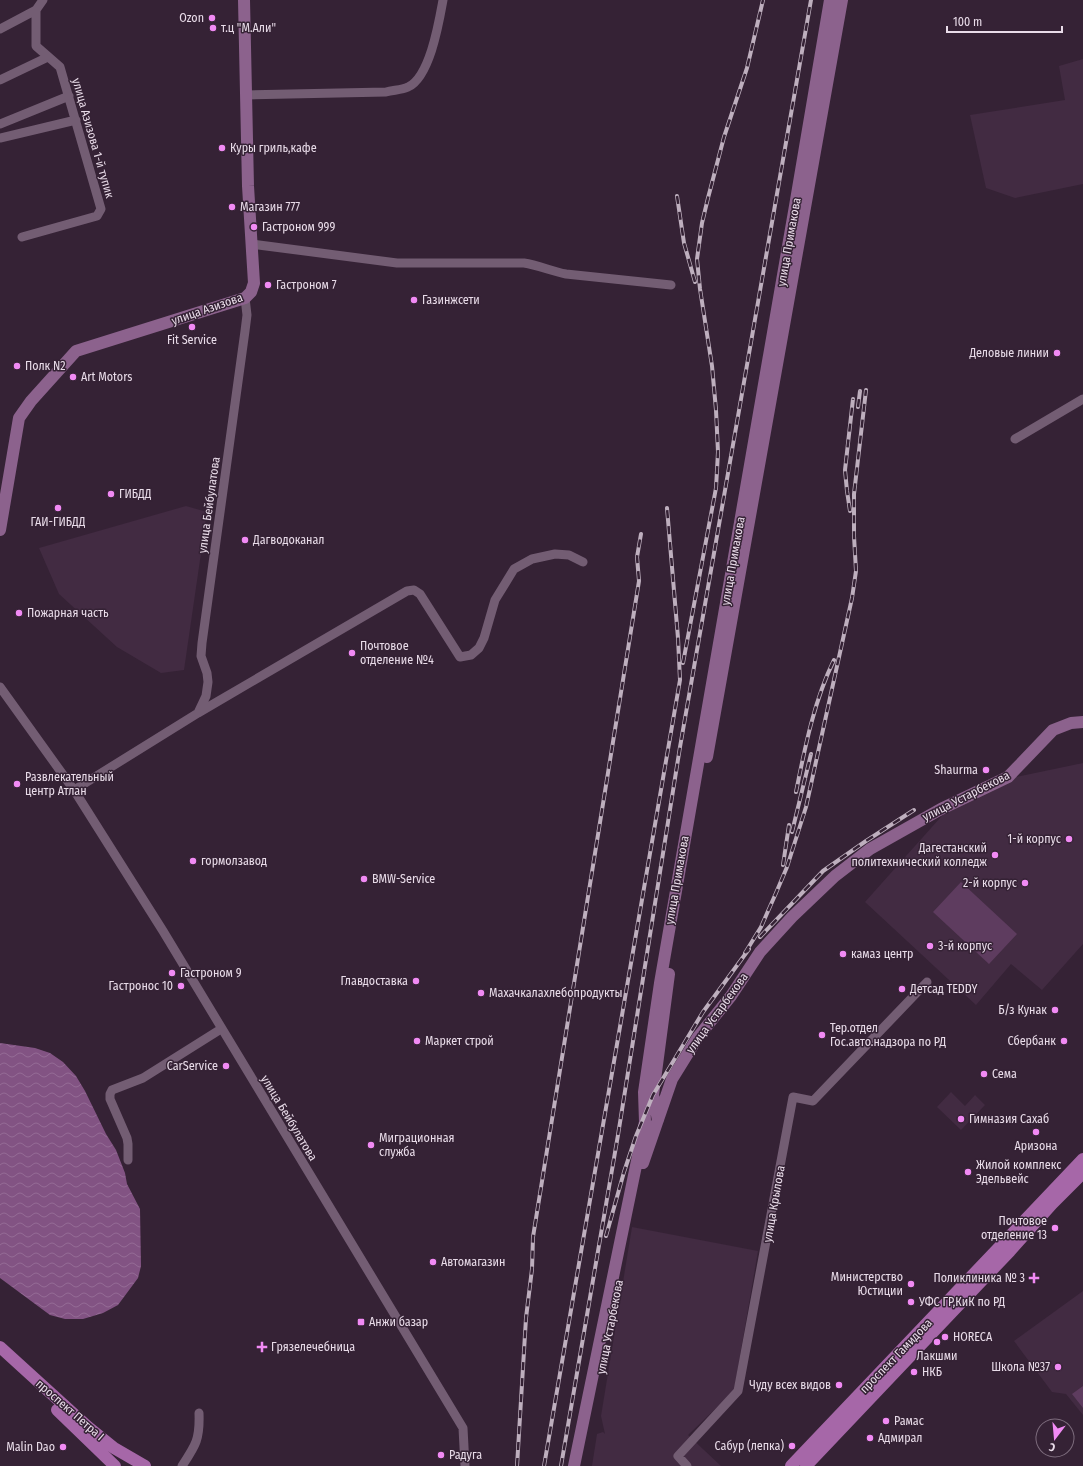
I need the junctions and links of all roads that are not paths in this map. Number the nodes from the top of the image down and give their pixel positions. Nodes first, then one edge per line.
1 (43, 0) edge
2 (238, 0) edge
3 (244, 0) edge
4 (443, 0) edge
5 (830, 0) edge
6 (842, 0) edge
7 (36, 10) junction
8 (0, 29) edge
9 (48, 57) junction
10 (0, 80) edge
11 (246, 95) junction
12 (69, 96) junction
13 (76, 120) junction
14 (0, 124) edge
15 (0, 138) edge
16 (22, 237) dead end
17 (252, 244) junction
18 (672, 285) dead end
19 (245, 298) junction
20 (1083, 399) edge
21 (1015, 440) dead end
22 (0, 504) edge
23 (0, 530) edge
24 (584, 562) dead end
25 (0, 686) edge
26 (198, 713) junction
27 (1083, 717) edge
28 (1083, 722) edge
29 (74, 790) junction
30 (927, 982) dead end
31 (221, 1029) junction
32 (656, 1095) junction
33 (645, 1116) junction
34 (658, 1120) junction
35 (1083, 1159) edge
36 (128, 1160) dead end
37 (1083, 1173) edge
38 (0, 1347) edge
39 (0, 1357) edge
40 (199, 1413) dead end
41 (111, 1463) edge
42 (145, 1466) edge
43 (182, 1466) edge
44 (465, 1466) edge
45 (574, 1466) edge
46 (581, 1466) edge
47 (688, 1466) edge
48 (791, 1466) edge
49 (806, 1466) edge

1 - 7 street
2 - 22 main road, улица Азизова
3 - 11 main road, улица Азизова
4 - 11 street
5 - 33 main road, улица Примакова
6 - 32 main road, улица Примакова
7 - 8 street
7 - 9 street, улица Азизова 1-й тупик
9 - 10 street
9 - 12 street, улица Азизова 1-й тупик
11 - 17 main road, улица Азизова
12 - 13 street, улица Азизова 1-й тупик
12 - 14 street
13 - 15 street
13 - 16 street, улица Азизова 1-й тупик
17 - 18 street
17 - 19 main road, улица Азизова
19 - 23 main road, улица Азизова
19 - 26 street, улица Бейбулатова
20 - 21 street
24 - 26 street
25 - 29 street, улица Бейбулатова
26 - 29 street
27 - 32 main road
28 - 34 main road, улица Устарбекова
29 - 31 street, улица Бейбулатова
30 - 47 street, улица Крылова
31 - 36 street
31 - 44 street, улица Бейбулатова
32 - 33 main road
32 - 34 main road
33 - 34 main road
33 - 45 main road
34 - 46 main road, улица Устарбекова
35 - 48 main road, проспект Гамидова
37 - 49 main road, проспект Гамидова
38 - 42 main road, проспект Петра I
39 - 41 main road, проспект Петра I
40 - 43 street

